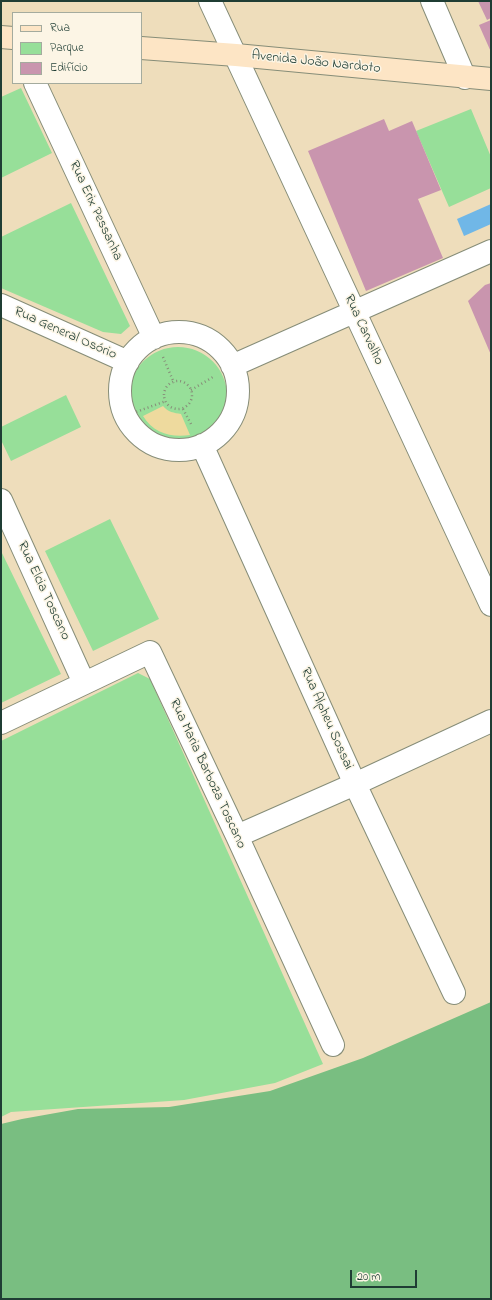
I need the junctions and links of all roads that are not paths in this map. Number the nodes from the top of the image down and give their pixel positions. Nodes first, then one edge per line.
1 (210, 1) edge
2 (432, 1) edge
3 (1, 37) edge
4 (12, 38) edge
5 (142, 48) edge
6 (236, 55) junction
7 (465, 78) junction
8 (491, 79) edge
9 (35, 84) edge
10 (491, 251) edge
11 (1, 305) edge
12 (355, 311) junction
13 (154, 338) junction
14 (128, 362) junction
15 (232, 366) junction
16 (202, 445) junction
17 (1, 500) edge
18 (491, 605) edge
19 (84, 683) junction
20 (491, 720) edge
21 (1, 723) edge
22 (355, 784) junction
23 (237, 836) junction
24 (454, 992) dead end
25 (333, 1045) dead end

1 - 6 street, Rua Carvalho
2 - 7 street
3 - 4 street
5 - 6 street, Avenida João Nardoto
6 - 7 street, Avenida João Nardoto
6 - 12 street, Rua Carvalho
7 - 8 street, Avenida João Nardoto
9 - 13 street, Rua Erix Pessanha
10 - 12 street
11 - 14 street, Rua General Osório
12 - 15 street
12 - 18 street, Rua Carvalho
13 - 14 street
13 - 15 street
14 - 16 street
15 - 16 street
16 - 22 street, Rua Alpheu Sossai
17 - 19 street, Rua Elcia Toscano
19 - 21 street, Rua Maria Barboza Toscano
19 - 23 street, Rua Maria Barboza Toscano
20 - 22 street
22 - 23 street
22 - 24 street, Rua Alpheu Sossai
23 - 25 street, Rua Maria Barboza Toscano

